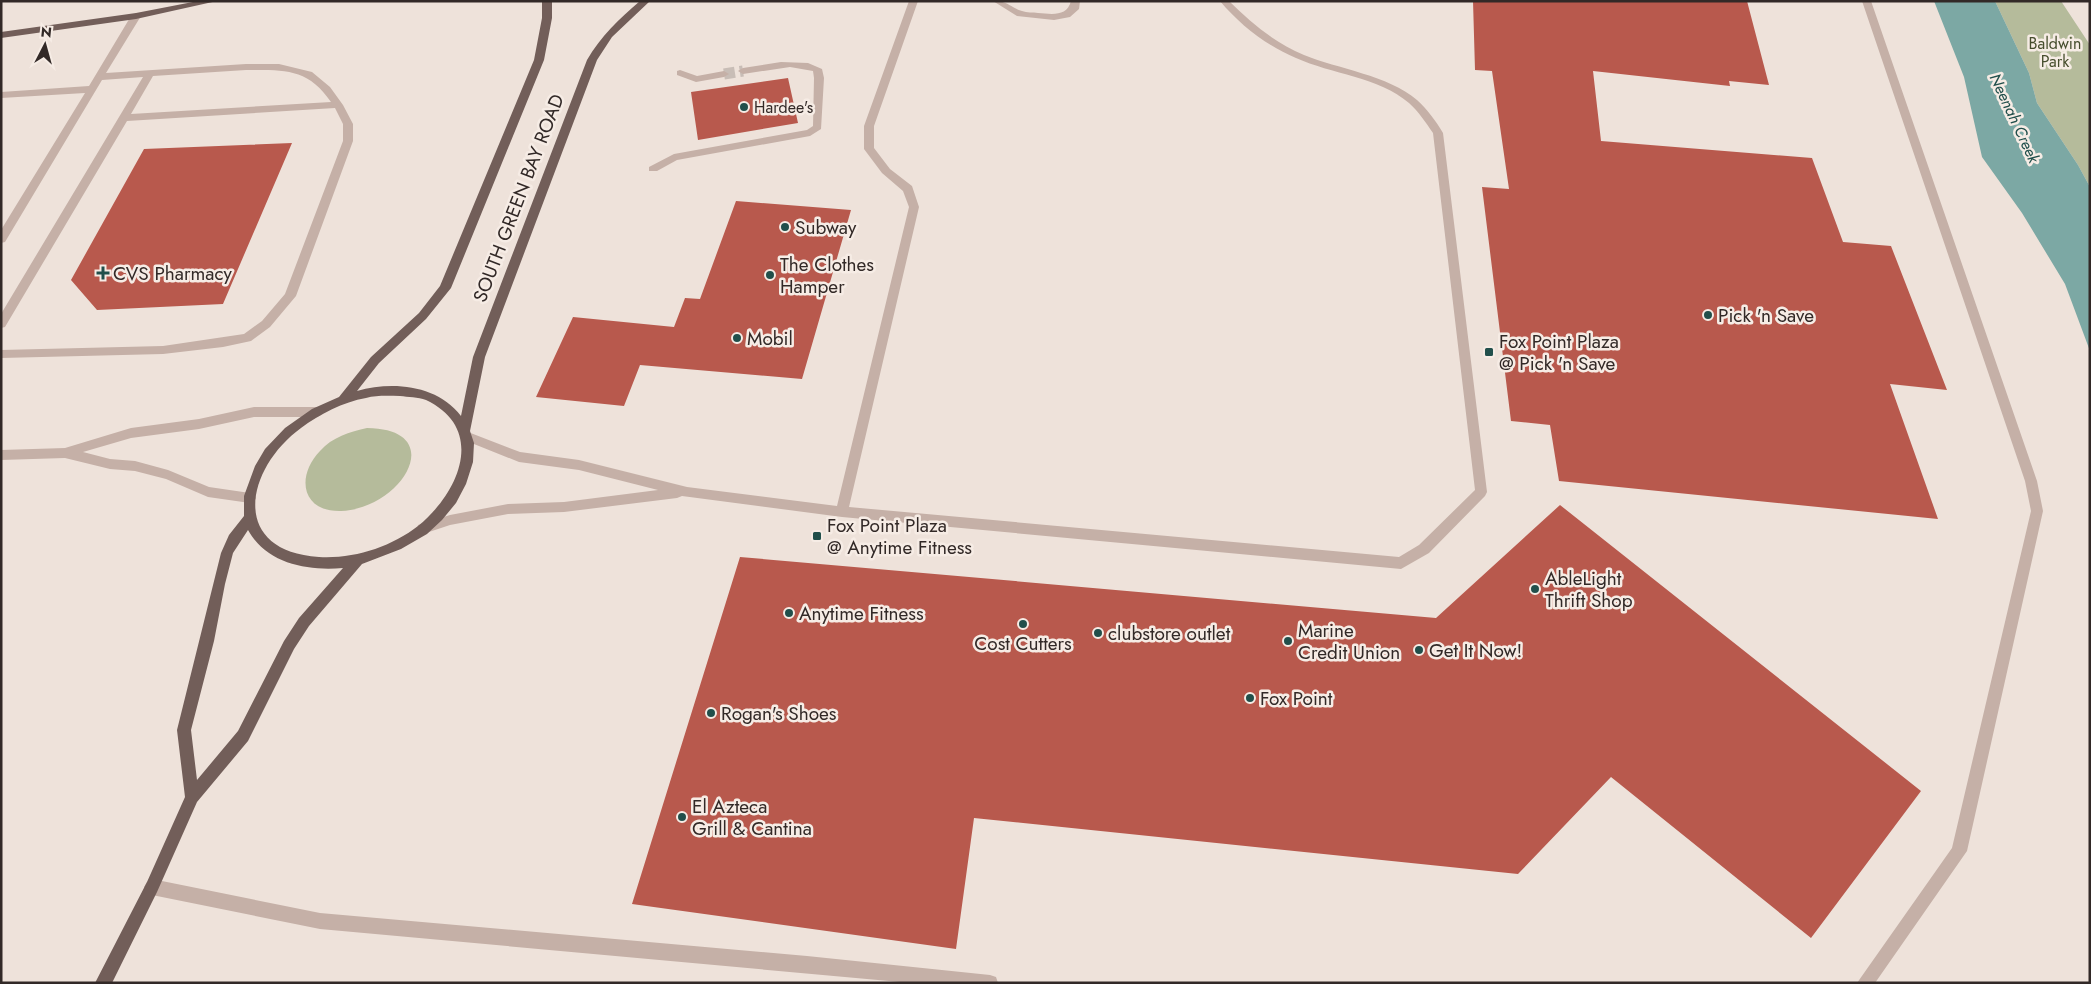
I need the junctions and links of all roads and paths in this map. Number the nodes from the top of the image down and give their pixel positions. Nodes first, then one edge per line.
1 (213, 1) edge
2 (547, 1) edge
3 (646, 1) edge
4 (914, 1) edge
5 (997, 1) edge
6 (1076, 1) edge
7 (1224, 1) edge
8 (1866, 1) edge
9 (136, 16) junction
10 (1, 35) edge
11 (743, 71) tunnel mouth
12 (680, 73) dead end
13 (150, 74) junction
14 (724, 74) tunnel mouth
15 (99, 77) junction
16 (91, 89) junction
17 (1, 95) edge
18 (338, 105) junction
19 (123, 118) junction
20 (653, 169) dead end
21 (1, 240) edge
22 (1, 324) edge
23 (1, 354) edge
24 (343, 400) junction
25 (317, 412) junction
26 (466, 432) junction
27 (65, 453) junction
28 (1, 455) edge
29 (687, 492) junction
30 (250, 498) junction
31 (842, 512) junction
32 (250, 518) junction
33 (423, 529) junction
34 (357, 561) junction
35 (192, 797) junction
36 (152, 886) junction
37 (103, 983) edge
38 (990, 983) edge
39 (1866, 983) edge

1 - 9 main road
2 - 24 main road, SOUTH GREEN BAY ROAD
3 - 26 main road, SOUTH GREEN BAY ROAD
4 - 31 street
5 - 6 street
7 - 31 street
8 - 39 street
9 - 10 main road
9 - 15 street
11 - 20 street
12 - 14 street
13 - 15 street
13 - 18 street
13 - 19 street
15 - 16 street
16 - 17 street
16 - 21 street
18 - 19 street
18 - 23 street
19 - 22 street
24 - 25 main road
24 - 26 main road
25 - 27 street
25 - 30 main road
26 - 29 street
26 - 33 main road, SOUTH GREEN BAY ROAD
27 - 28 street
27 - 30 street
29 - 31 street
29 - 33 street
30 - 32 main road
32 - 34 main road, SOUTH GREEN BAY ROAD
32 - 35 main road
33 - 34 main road, SOUTH GREEN BAY ROAD
34 - 35 main road
35 - 36 main road
36 - 37 main road
36 - 38 street

